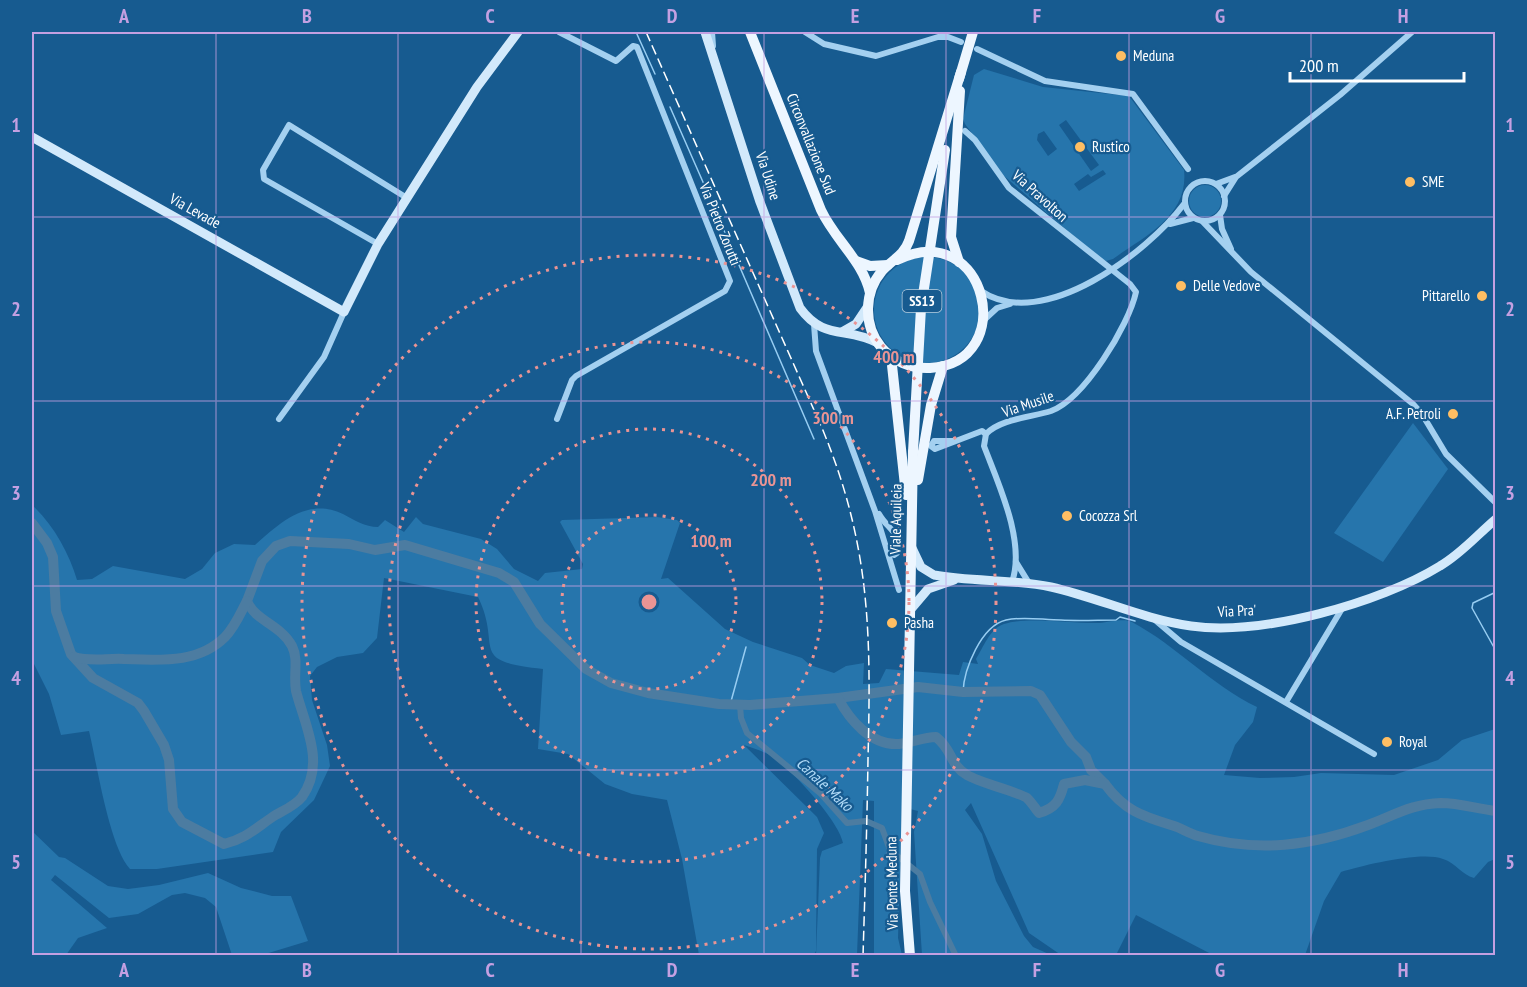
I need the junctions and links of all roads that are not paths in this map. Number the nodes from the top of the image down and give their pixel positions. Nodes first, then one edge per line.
1 (518, 32) edge
2 (559, 32) edge
3 (705, 32) edge
4 (712, 32) edge
5 (750, 32) edge
6 (805, 32) edge
7 (973, 32) edge
8 (1412, 32) edge
9 (961, 42) dead end
10 (977, 49) dead end
11 (713, 56) junction
12 (961, 72) junction
13 (965, 131) dead end
14 (32, 137) edge
15 (1188, 169) dead end
16 (1236, 177) junction
17 (1216, 184) junction
18 (1224, 196) junction
19 (407, 198) junction
20 (1185, 204) junction
21 (1220, 215) junction
22 (1193, 218) junction
23 (1203, 222) junction
24 (1169, 224) junction
25 (378, 244) junction
26 (1233, 252) junction
27 (856, 261) junction
28 (892, 262) junction
29 (959, 262) junction
30 (1110, 270) junction
31 (981, 291) junction
32 (870, 294) junction
33 (1017, 302) junction
34 (868, 306) junction
35 (344, 312) junction
36 (983, 321) junction
37 (814, 324) junction
38 (827, 330) junction
39 (842, 332) junction
40 (815, 340) junction
41 (879, 343) junction
42 (891, 356) junction
43 (943, 366) junction
44 (279, 419) dead end
45 (557, 419) dead end
46 (986, 434) junction
47 (954, 441) dead end
48 (868, 492) junction
49 (1496, 503) edge
50 (1496, 519) edge
51 (911, 546) junction
52 (888, 552) junction
53 (1014, 553) junction
54 (959, 579) junction
55 (1012, 582) junction
56 (1029, 583) junction
57 (899, 590) dead end
58 (1345, 604) junction
59 (911, 609) junction
60 (1154, 619) junction
61 (1287, 702) junction
62 (1374, 754) dead end
63 (907, 810) joint
64 (910, 956) edge

1 - 19 street
2 - 45 street, Via Pietro Zorutti
3 - 11 street, Via Udine
4 - 11 street
5 - 27 main road, Circonvallazione Sud
6 - 9 street
7 - 12 main road, Viale Aquileia / SS13
8 - 16 street
10 - 15 street
11 - 37 street, Via Udine
12 - 28 main road
12 - 29 main road
12 - 51 main road, Viale Aquileia / SS13, bridge
13 - 30 street, Via Pravolton
14 - 35 street, Via Levade
16 - 17 street
16 - 18 street
17 - 18 street
17 - 20 street
18 - 21 street
19 - 25 street
19 - 25 street
20 - 22 street
20 - 24 street
21 - 23 street
21 - 26 street
22 - 23 street
22 - 24 street
23 - 26 street
24 - 30 street
25 - 35 street
26 - 49 street
27 - 28 main road
27 - 32 main road, Circonvallazione Sud
28 - 29 main road
28 - 32 main road
29 - 31 main road
30 - 33 street
30 - 46 street, Via Musile
31 - 33 street
31 - 36 main road
32 - 34 main road
33 - 36 street
34 - 39 street
34 - 41 main road
35 - 44 street
36 - 43 main road
37 - 38 street, Via Udine
37 - 40 street
38 - 39 street, Via Udine
38 - 40 street
39 - 41 street, Via Udine
40 - 48 street
41 - 42 main road
42 - 43 main road
42 - 51 main road
43 - 51 main road
46 - 47 street, Via Musile
46 - 53 street
48 - 52 street
48 - 52 street
50 - 58 street, Via Pra'
51 - 54 street, Via Pra'
51 - 59 main road, Viale Aquileia / SS13
52 - 57 street
53 - 55 street
53 - 56 street
54 - 55 street, Via Pra'
54 - 59 street, Via Pra'
55 - 56 street, Via Pra'
56 - 60 street, Via Pra'
58 - 60 street, Via Pra'
58 - 61 street
59 - 63 main road, Viale Aquileia / SS13
60 - 61 street
61 - 62 street
63 - 64 main road, Via Ponte Meduna / SS13

